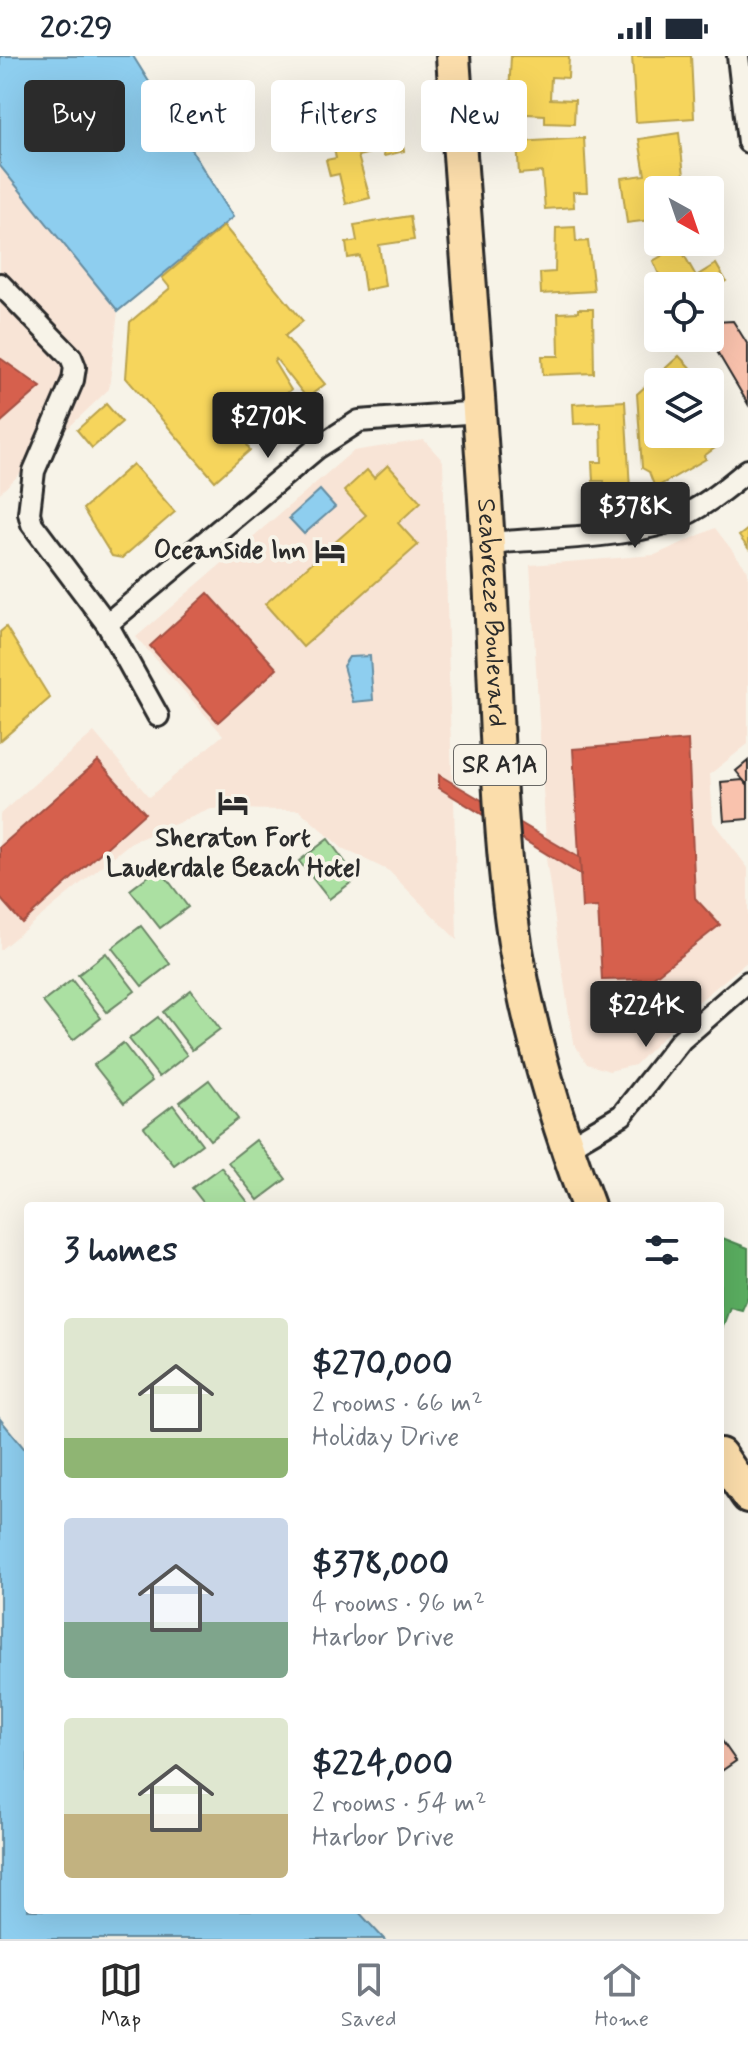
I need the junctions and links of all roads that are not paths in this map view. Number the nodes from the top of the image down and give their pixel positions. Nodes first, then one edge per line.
1 (453, 56) edge
2 (738, 56) edge
3 (748, 142) edge
4 (0, 284) edge
5 (10, 304) edge
6 (479, 412) junction
7 (748, 470) edge
8 (488, 543) junction
9 (107, 624) junction
10 (158, 716) dead end
11 (748, 982) edge
12 (566, 1148) junction
13 (586, 1202) edge
14 (724, 1461) edge
15 (748, 1496) edge

1 - 6 main road, Seabreeze Boulevard / SR A1A
2 - 3 street
4 - 5 street
5 - 9 street
6 - 8 main road, Seabreeze Boulevard / SR A1A
6 - 9 street
7 - 8 street
8 - 12 main road, Seabreeze Boulevard / SR A1A
9 - 10 street
11 - 12 street
12 - 13 main road, Seabreeze Boulevard / SR A1A
14 - 15 main road

